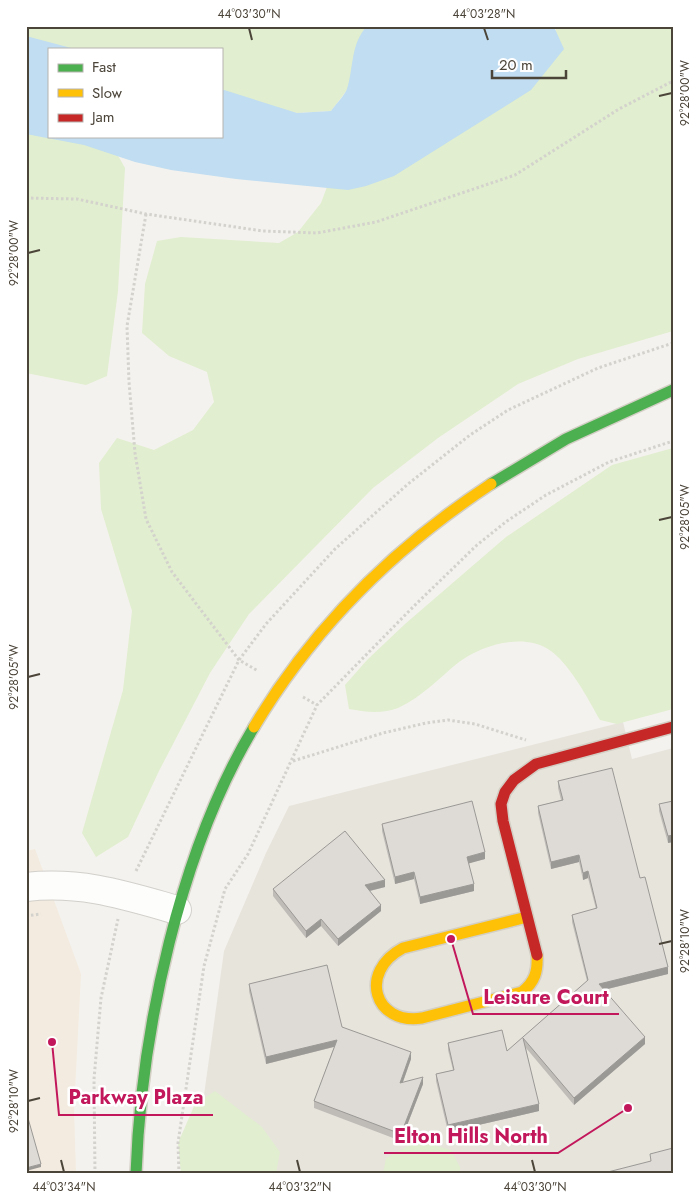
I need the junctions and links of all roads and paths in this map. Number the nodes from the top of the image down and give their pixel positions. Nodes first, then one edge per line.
1 (673, 81) edge
2 (26, 198) edge
3 (146, 214) junction
4 (673, 343) edge
5 (673, 390) edge
6 (673, 441) edge
7 (238, 660) junction
8 (673, 726) edge
9 (567, 754) junction
10 (292, 761) junction
11 (26, 887) edge
12 (125, 895) junction
13 (177, 910) junction
14 (50, 913) dead end
15 (26, 916) edge
16 (527, 917) junction
17 (109, 921) dead end
18 (118, 923) junction
19 (95, 1174) edge
20 (136, 1174) edge
21 (179, 1174) edge

1 - 3 path
2 - 3 path
3 - 7 path
4 - 7 path
5 - 13 main road
6 - 10 path
7 - 12 path
8 - 9 main road
9 - 10 path
9 - 16 main road
10 - 21 path
11 - 12 street
12 - 13 street
12 - 18 path
13 - 20 main road
14 - 15 path
16 - 16 main road
17 - 18 path
18 - 19 path

